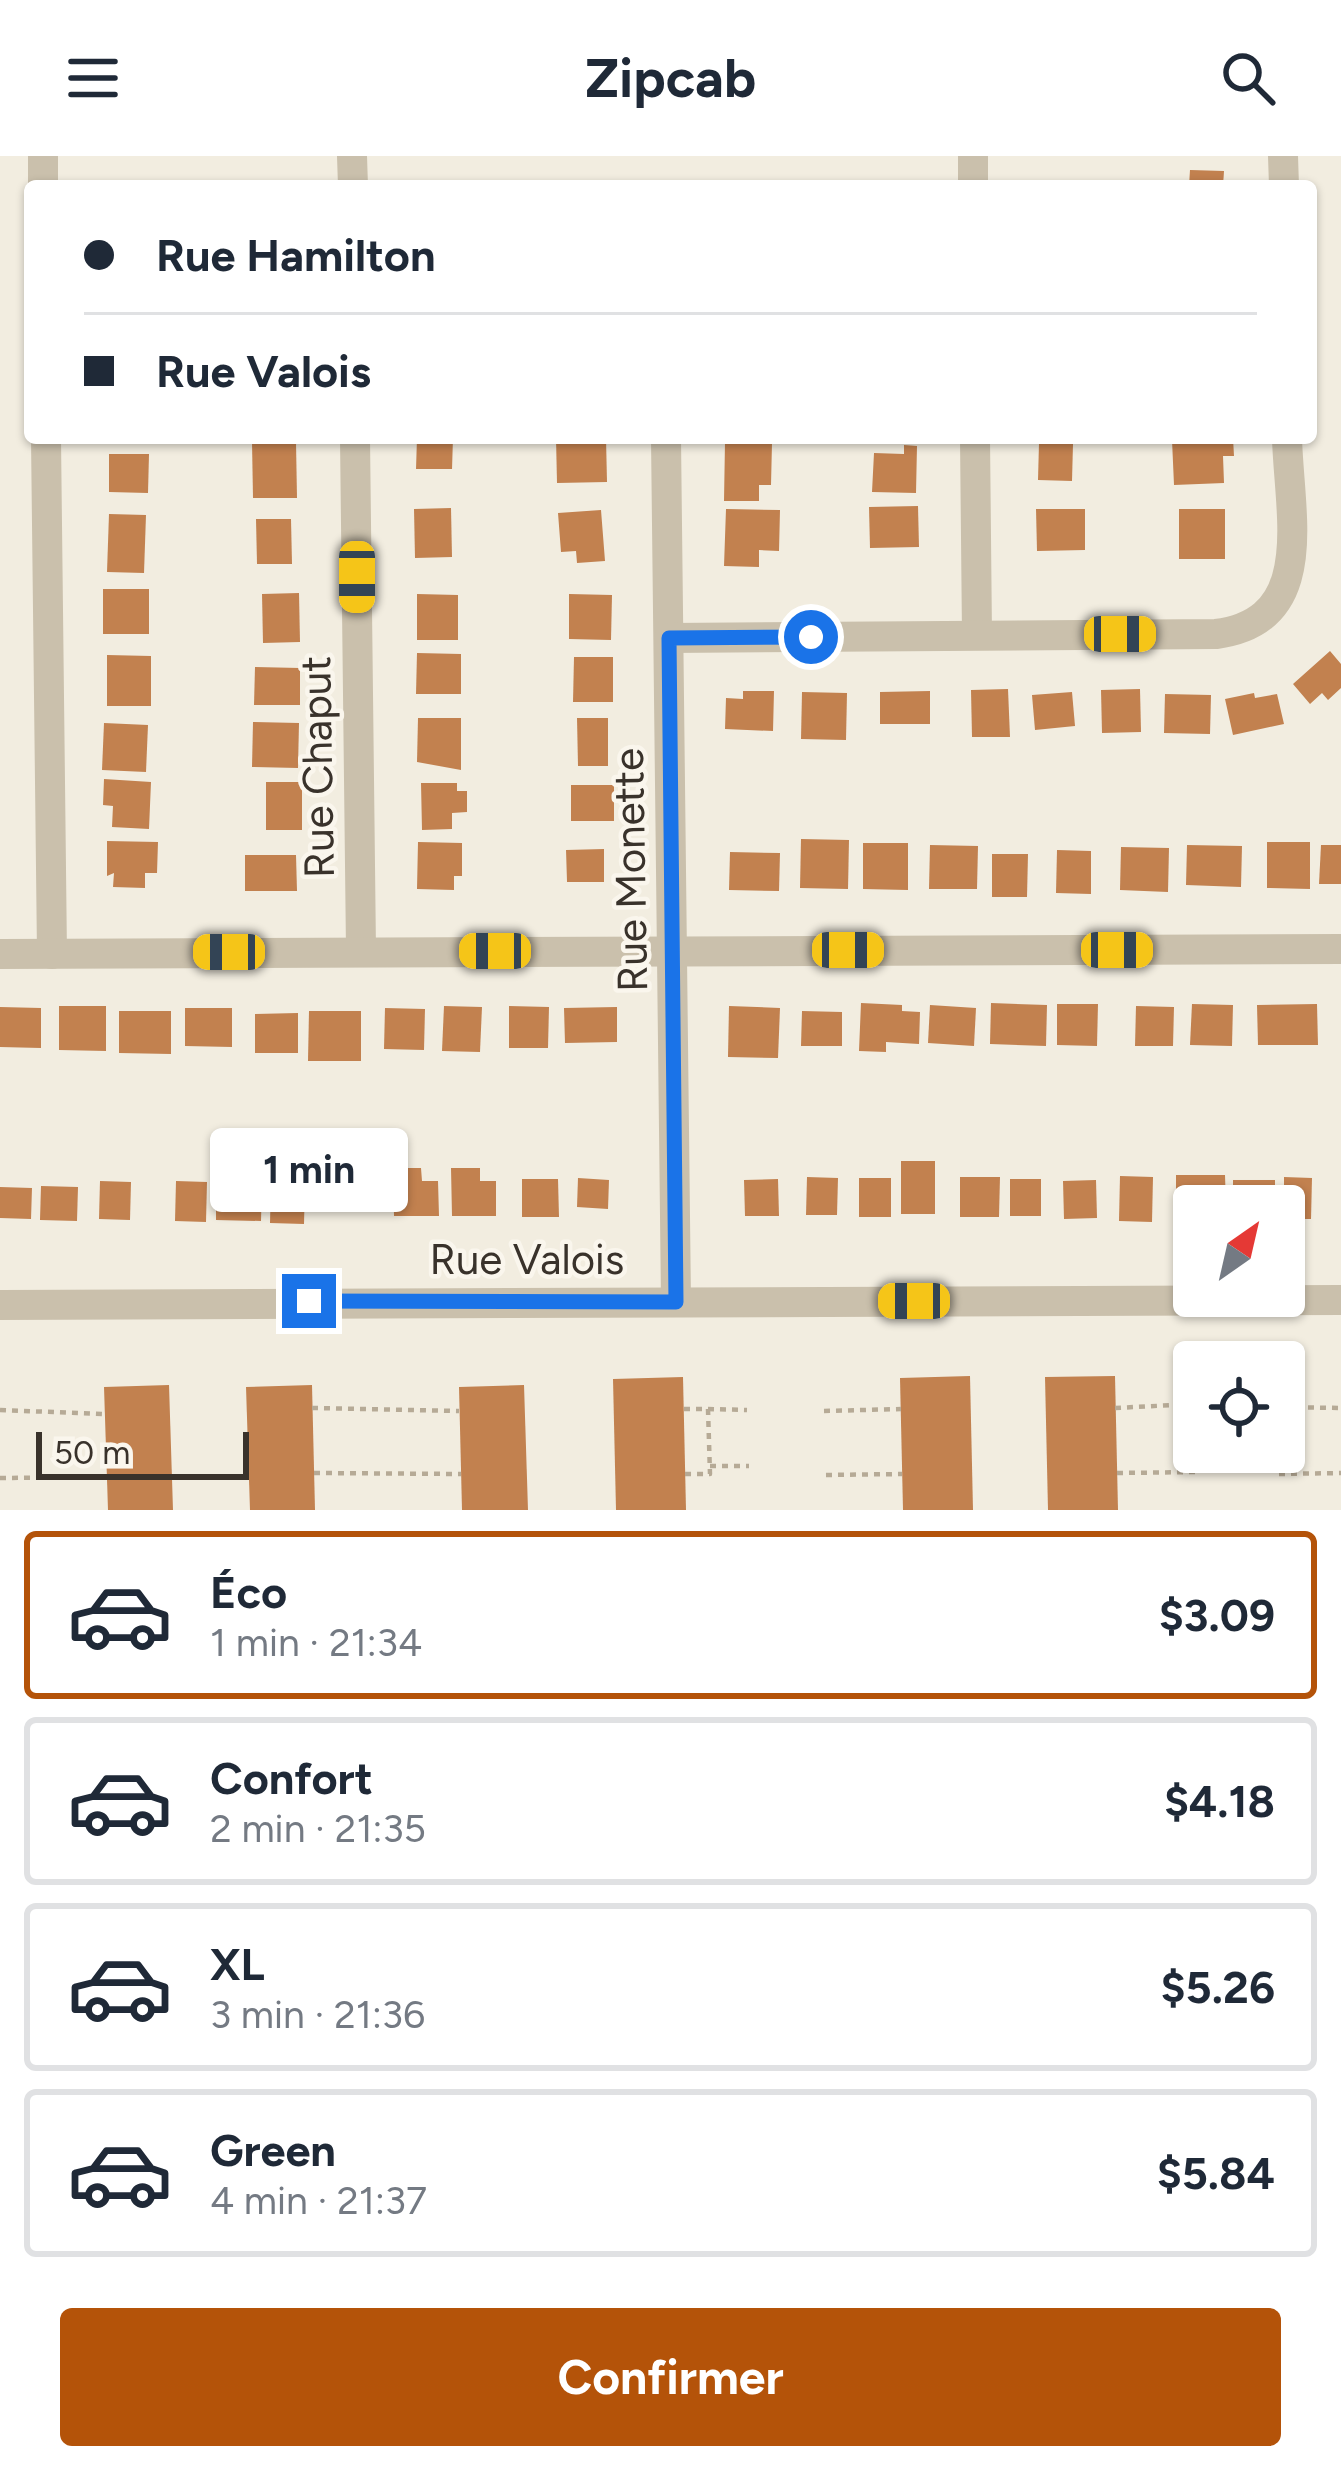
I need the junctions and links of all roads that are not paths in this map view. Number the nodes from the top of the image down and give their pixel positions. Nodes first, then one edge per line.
1 (46, 444) edge
2 (356, 444) edge
3 (666, 444) edge
4 (975, 444) edge
5 (1288, 444) edge
6 (977, 635) junction
7 (669, 638) junction
8 (1341, 949) edge
9 (361, 950) junction
10 (671, 952) junction
11 (0, 953) edge
12 (52, 953) junction
13 (1341, 1300) edge
14 (676, 1302) junction
15 (0, 1305) edge

1 - 12 street
2 - 9 street, Rue Chaput
3 - 7 street, Rue Monette
4 - 6 street
5 - 6 street
6 - 7 street
7 - 10 street, Rue Monette
8 - 10 street
9 - 10 street
9 - 12 street
10 - 14 street, Rue Monette
11 - 12 street
13 - 14 street, Rue Valois
14 - 15 street, Rue Valois

